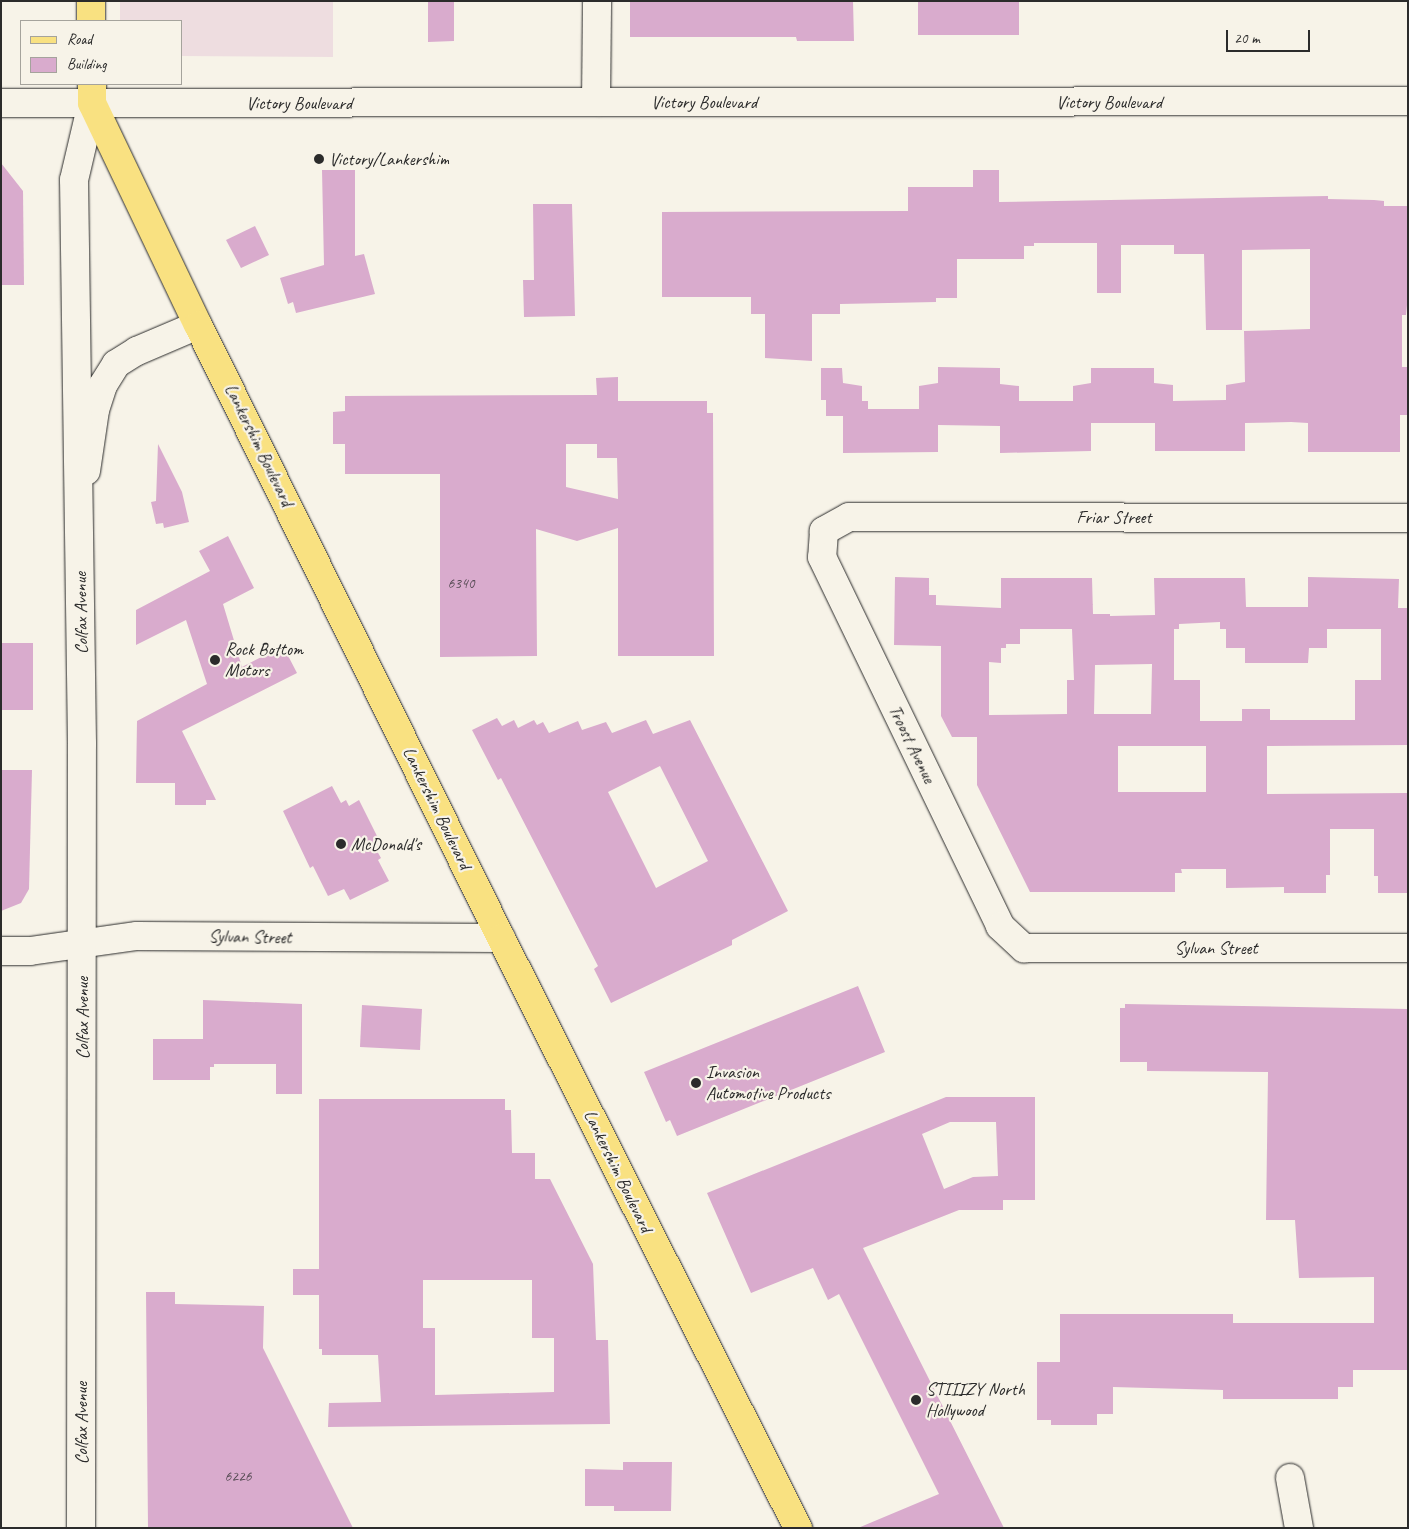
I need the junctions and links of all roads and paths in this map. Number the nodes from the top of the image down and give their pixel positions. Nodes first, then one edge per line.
1 (91, 1) edge
2 (597, 1) edge
3 (91, 20) edge
4 (92, 93) edge
5 (596, 102) junction
6 (1408, 102) edge
7 (1, 103) edge
8 (198, 325) junction
9 (80, 509) junction
10 (1408, 518) edge
11 (824, 531) joint
12 (501, 938) junction
13 (82, 944) junction
14 (1024, 948) joint
15 (1408, 948) edge
16 (1, 951) edge
17 (1290, 1478) dead end
18 (81, 1528) edge
19 (798, 1528) edge
20 (1298, 1528) edge

1 - 3 main road
2 - 5 main road
4 - 5 main road, Victory Boulevard
4 - 7 main road, Victory Boulevard
4 - 8 main road, Lankershim Boulevard
4 - 9 main road, Colfax Avenue
5 - 6 main road, Victory Boulevard
8 - 9 main road, Colfax Avenue
8 - 12 main road, Lankershim Boulevard
9 - 13 main road, Colfax Avenue
10 - 11 main road, Friar Street
11 - 14 main road, Troost Avenue
12 - 13 main road, Sylvan Street
12 - 19 main road, Lankershim Boulevard
13 - 16 main road, Sylvan Street
13 - 18 main road, Colfax Avenue
14 - 15 main road, Sylvan Street
17 - 20 main road

